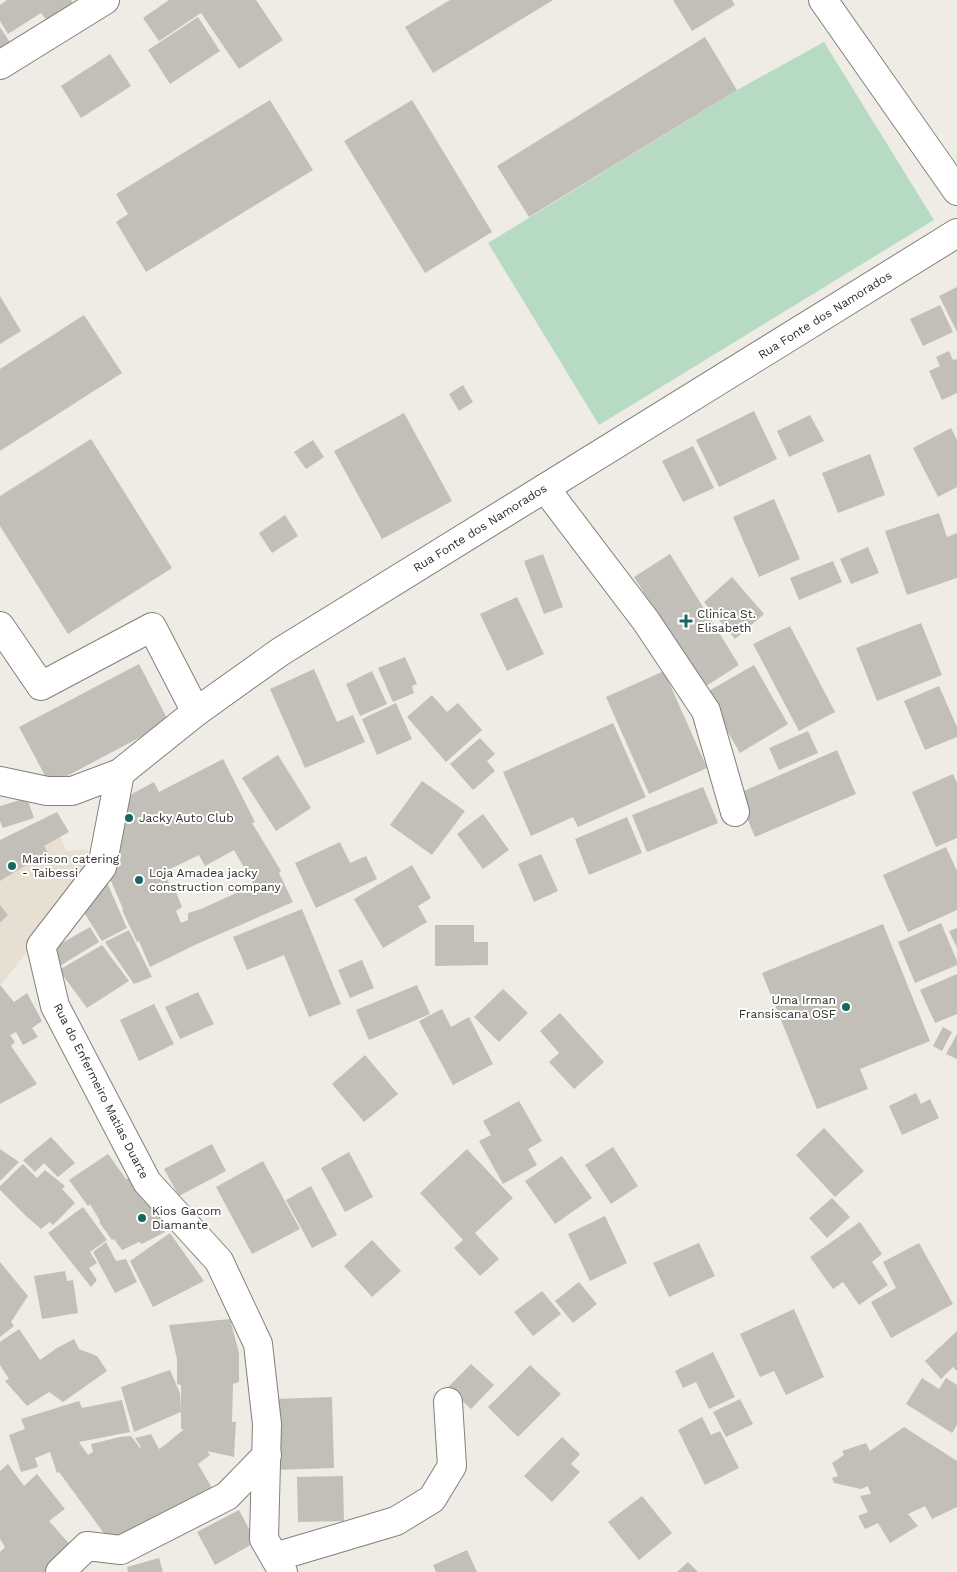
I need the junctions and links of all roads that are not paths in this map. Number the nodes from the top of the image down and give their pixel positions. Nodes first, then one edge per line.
1 (105, 0) edge
2 (823, 0) edge
3 (0, 66) edge
4 (957, 191) edge
5 (957, 233) edge
6 (545, 488) junction
7 (0, 626) edge
8 (196, 712) junction
9 (120, 773) junction
10 (0, 781) edge
11 (735, 812) dead end
12 (448, 1402) dead end
13 (266, 1455) junction
14 (279, 1565) edge
15 (60, 1572) edge

1 - 3 street
2 - 4 street
5 - 6 street, Rua Fonte dos Namorados
6 - 8 street, Rua Fonte dos Namorados
6 - 11 street
7 - 8 street
8 - 9 street, Rua Fonte dos Namorados
9 - 10 street, Rua Fonte dos Namorados
9 - 13 street, Rua do Enfermeiro Matias Duarte
12 - 14 street
13 - 14 street, Rua do Enfermeiro Matias Duarte
13 - 15 street

